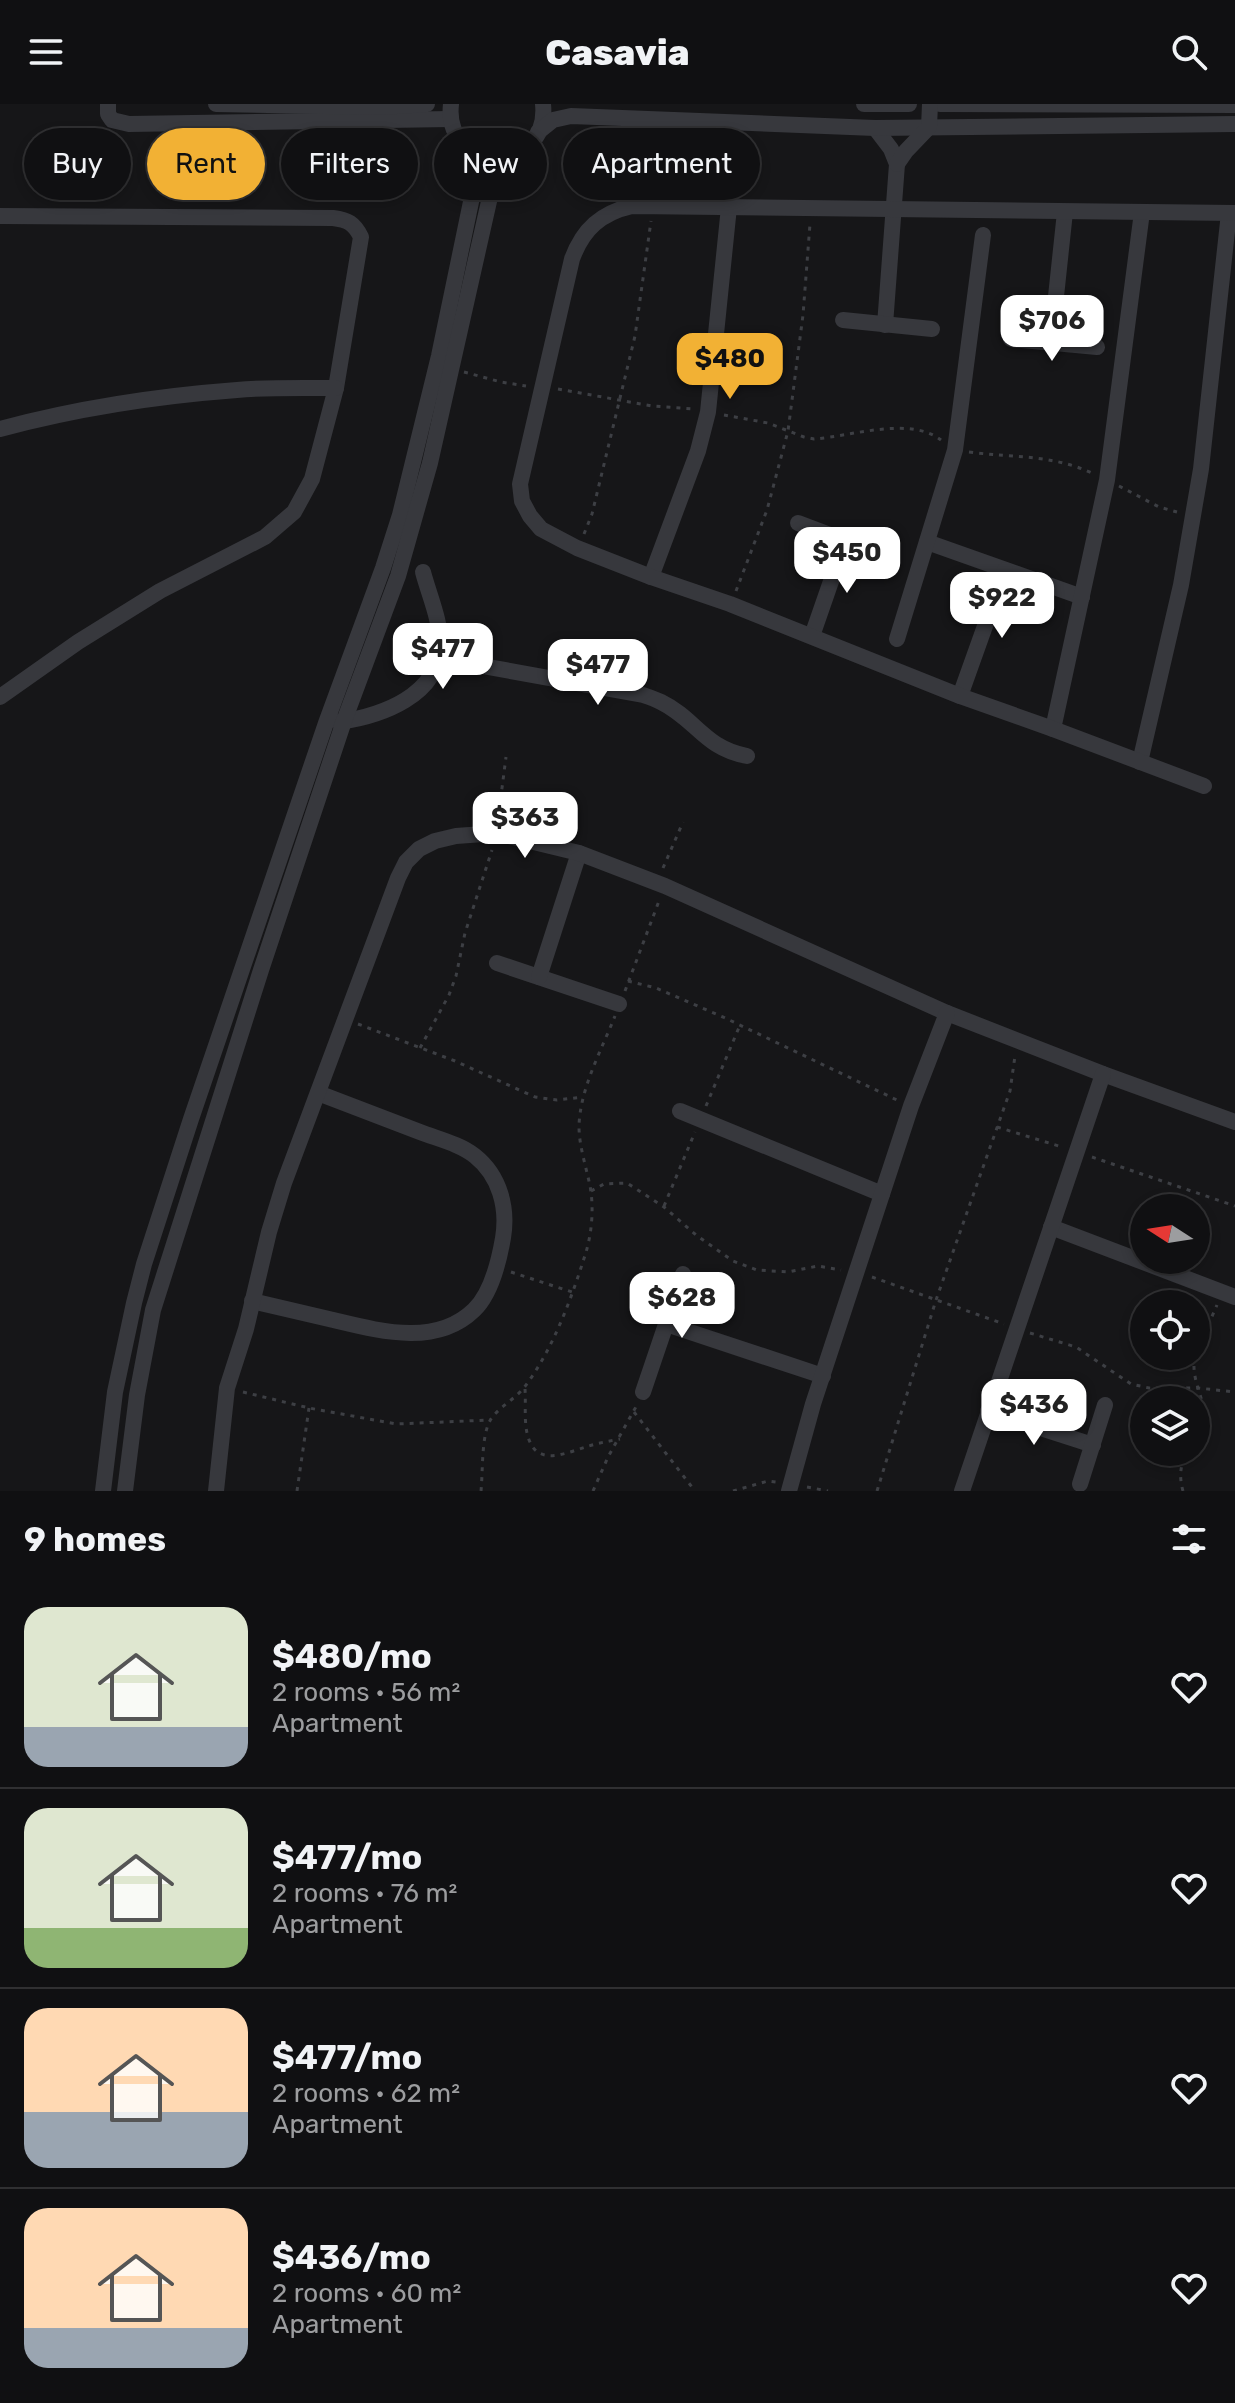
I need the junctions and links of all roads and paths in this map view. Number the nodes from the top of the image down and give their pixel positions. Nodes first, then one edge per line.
1 (108, 104) edge
2 (216, 104) edge
3 (427, 104) edge
4 (543, 104) edge
5 (864, 104) edge
6 (888, 104) edge
7 (909, 104) edge
8 (930, 104) edge
9 (940, 104) edge
10 (1109, 105) edge
11 (1235, 105) edge
12 (373, 106) edge
13 (451, 112) edge
14 (1235, 124) edge
15 (1109, 126) junction
16 (929, 127) junction
17 (540, 128) edge
18 (543, 128) edge
19 (875, 128) junction
20 (897, 164) junction
21 (471, 200) edge
22 (489, 200) edge
23 (653, 207) junction
24 (729, 207) junction
25 (811, 209) junction
26 (895, 210) junction
27 (1065, 212) junction
28 (1142, 212) junction
29 (1232, 213) edge
30 (0, 216) edge
31 (983, 235) dead end
32 (843, 320) dead end
33 (885, 325) junction
34 (932, 329) dead end
35 (1011, 339) dead end
36 (1051, 343) junction
37 (1097, 347) dead end
38 (452, 369) junction
39 (541, 387) junction
40 (336, 388) junction
41 (619, 400) junction
42 (708, 412) junction
43 (0, 429) edge
44 (788, 431) junction
45 (955, 450) junction
46 (1107, 480) junction
47 (1193, 517) junction
48 (798, 523) dead end
49 (845, 541) junction
50 (927, 542) junction
51 (577, 548) junction
52 (888, 557) dead end
53 (1005, 570) junction
54 (423, 572) dead end
55 (651, 577) junction
56 (1082, 597) junction
57 (730, 604) junction
58 (812, 636) junction
59 (897, 639) dead end
60 (438, 658) junction
61 (960, 696) junction
62 (0, 697) edge
63 (344, 721) junction
64 (326, 723) junction
65 (1053, 729) junction
66 (747, 756) dead end
67 (506, 757) dead end
68 (1140, 762) junction
69 (1204, 786) dead end
70 (683, 822) dead end
71 (497, 833) junction
72 (579, 853) junction
73 (660, 884) junction
74 (497, 963) dead end
75 (539, 977) junction
76 (628, 981) junction
77 (619, 1004) junction
78 (947, 1013) junction
79 (346, 1019) junction
80 (1014, 1041) junction
81 (420, 1048) junction
82 (1103, 1074) junction
83 (318, 1093) junction
84 (583, 1097) junction
85 (911, 1106) junction
86 (680, 1111) dead end
87 (1235, 1122) edge
88 (997, 1127) junction
89 (1077, 1152) junction
90 (591, 1191) junction
91 (882, 1194) junction
92 (1235, 1206) edge
93 (1051, 1227) junction
94 (496, 1267) junction
95 (858, 1272) junction
96 (683, 1274) dead end
97 (572, 1292) junction
98 (1228, 1295) edge
99 (936, 1300) junction
100 (252, 1301) junction
101 (666, 1324) junction
102 (1017, 1329) junction
103 (1210, 1329) edge
104 (823, 1376) junction
105 (1140, 1386) edge
106 (525, 1387) junction
107 (227, 1388) junction
108 (1210, 1389) edge
109 (643, 1392) joint
110 (1235, 1392) edge
111 (1105, 1405) dead end
112 (309, 1408) junction
113 (988, 1411) junction
114 (634, 1412) junction
115 (490, 1420) junction
116 (620, 1439) junction
117 (1093, 1445) junction
118 (1181, 1466) edge
119 (1080, 1484) dead end
120 (103, 1491) edge
121 (125, 1491) edge
122 (216, 1491) edge
123 (297, 1491) edge
124 (481, 1491) edge
125 (593, 1491) edge
126 (695, 1491) edge
127 (789, 1491) edge
128 (877, 1491) edge
129 (962, 1491) edge
130 (1183, 1491) edge

1 - 13 street
2 - 12 street
3 - 12 street
4 - 17 street
5 - 6 street
6 - 7 street
8 - 16 street
9 - 10 street
10 - 11 street
10 - 15 street
14 - 15 street
15 - 16 street
16 - 19 street
16 - 20 street
18 - 19 street
19 - 20 street
20 - 26 street
21 - 64 street
22 - 38 street
23 - 24 street
23 - 39 street
23 - 41 path
24 - 25 street
24 - 42 street
25 - 26 street
25 - 44 path
26 - 27 street
26 - 33 street
27 - 28 street
27 - 36 street
28 - 29 street
28 - 46 street
29 - 47 street
30 - 40 street
31 - 45 street
32 - 33 street
33 - 34 street
35 - 36 street
36 - 37 street
38 - 39 path
38 - 63 street
39 - 41 path
39 - 51 street
40 - 43 street
40 - 62 street
41 - 42 path
41 - 51 path
42 - 44 path
42 - 55 street
44 - 45 path
44 - 57 path
45 - 46 path
45 - 50 street
46 - 47 path
46 - 56 street
47 - 68 street
48 - 49 street
49 - 52 street
49 - 58 street
50 - 53 street
50 - 59 street
51 - 55 street
53 - 56 street
53 - 61 street
54 - 60 street
55 - 57 street
56 - 65 street
57 - 58 street
58 - 61 street
60 - 63 street
60 - 66 street
61 - 65 street
63 - 64 street
63 - 121 street
64 - 120 street
65 - 68 street
67 - 71 path
68 - 69 street
70 - 73 path
71 - 72 street
71 - 79 street
71 - 81 path
72 - 73 street
72 - 75 street
73 - 76 path
73 - 78 street
74 - 75 street
75 - 77 street
76 - 77 path
76 - 85 path
77 - 84 path
78 - 80 street
78 - 85 street
79 - 81 path
79 - 83 street
80 - 82 street
80 - 88 path
81 - 84 path
82 - 87 street
82 - 89 street
83 - 94 street
83 - 100 street
84 - 90 path
85 - 91 street
86 - 91 street
88 - 89 path
88 - 99 path
89 - 92 path
89 - 93 street
90 - 95 path
90 - 97 path
91 - 95 street
93 - 98 street
93 - 102 street
94 - 97 path
94 - 100 street
95 - 99 path
95 - 104 street
96 - 101 street
97 - 106 path
98 - 103 path
99 - 102 path
99 - 128 path
100 - 107 street
101 - 104 street
101 - 109 street
102 - 105 path
102 - 113 street
104 - 127 street
106 - 115 path
106 - 116 path
107 - 112 path
107 - 122 street
108 - 110 path
109 - 114 path
111 - 117 street
112 - 115 path
112 - 123 path
113 - 117 street
113 - 129 street
114 - 116 path
114 - 126 path
115 - 124 path
116 - 125 path
117 - 119 street
118 - 130 path

